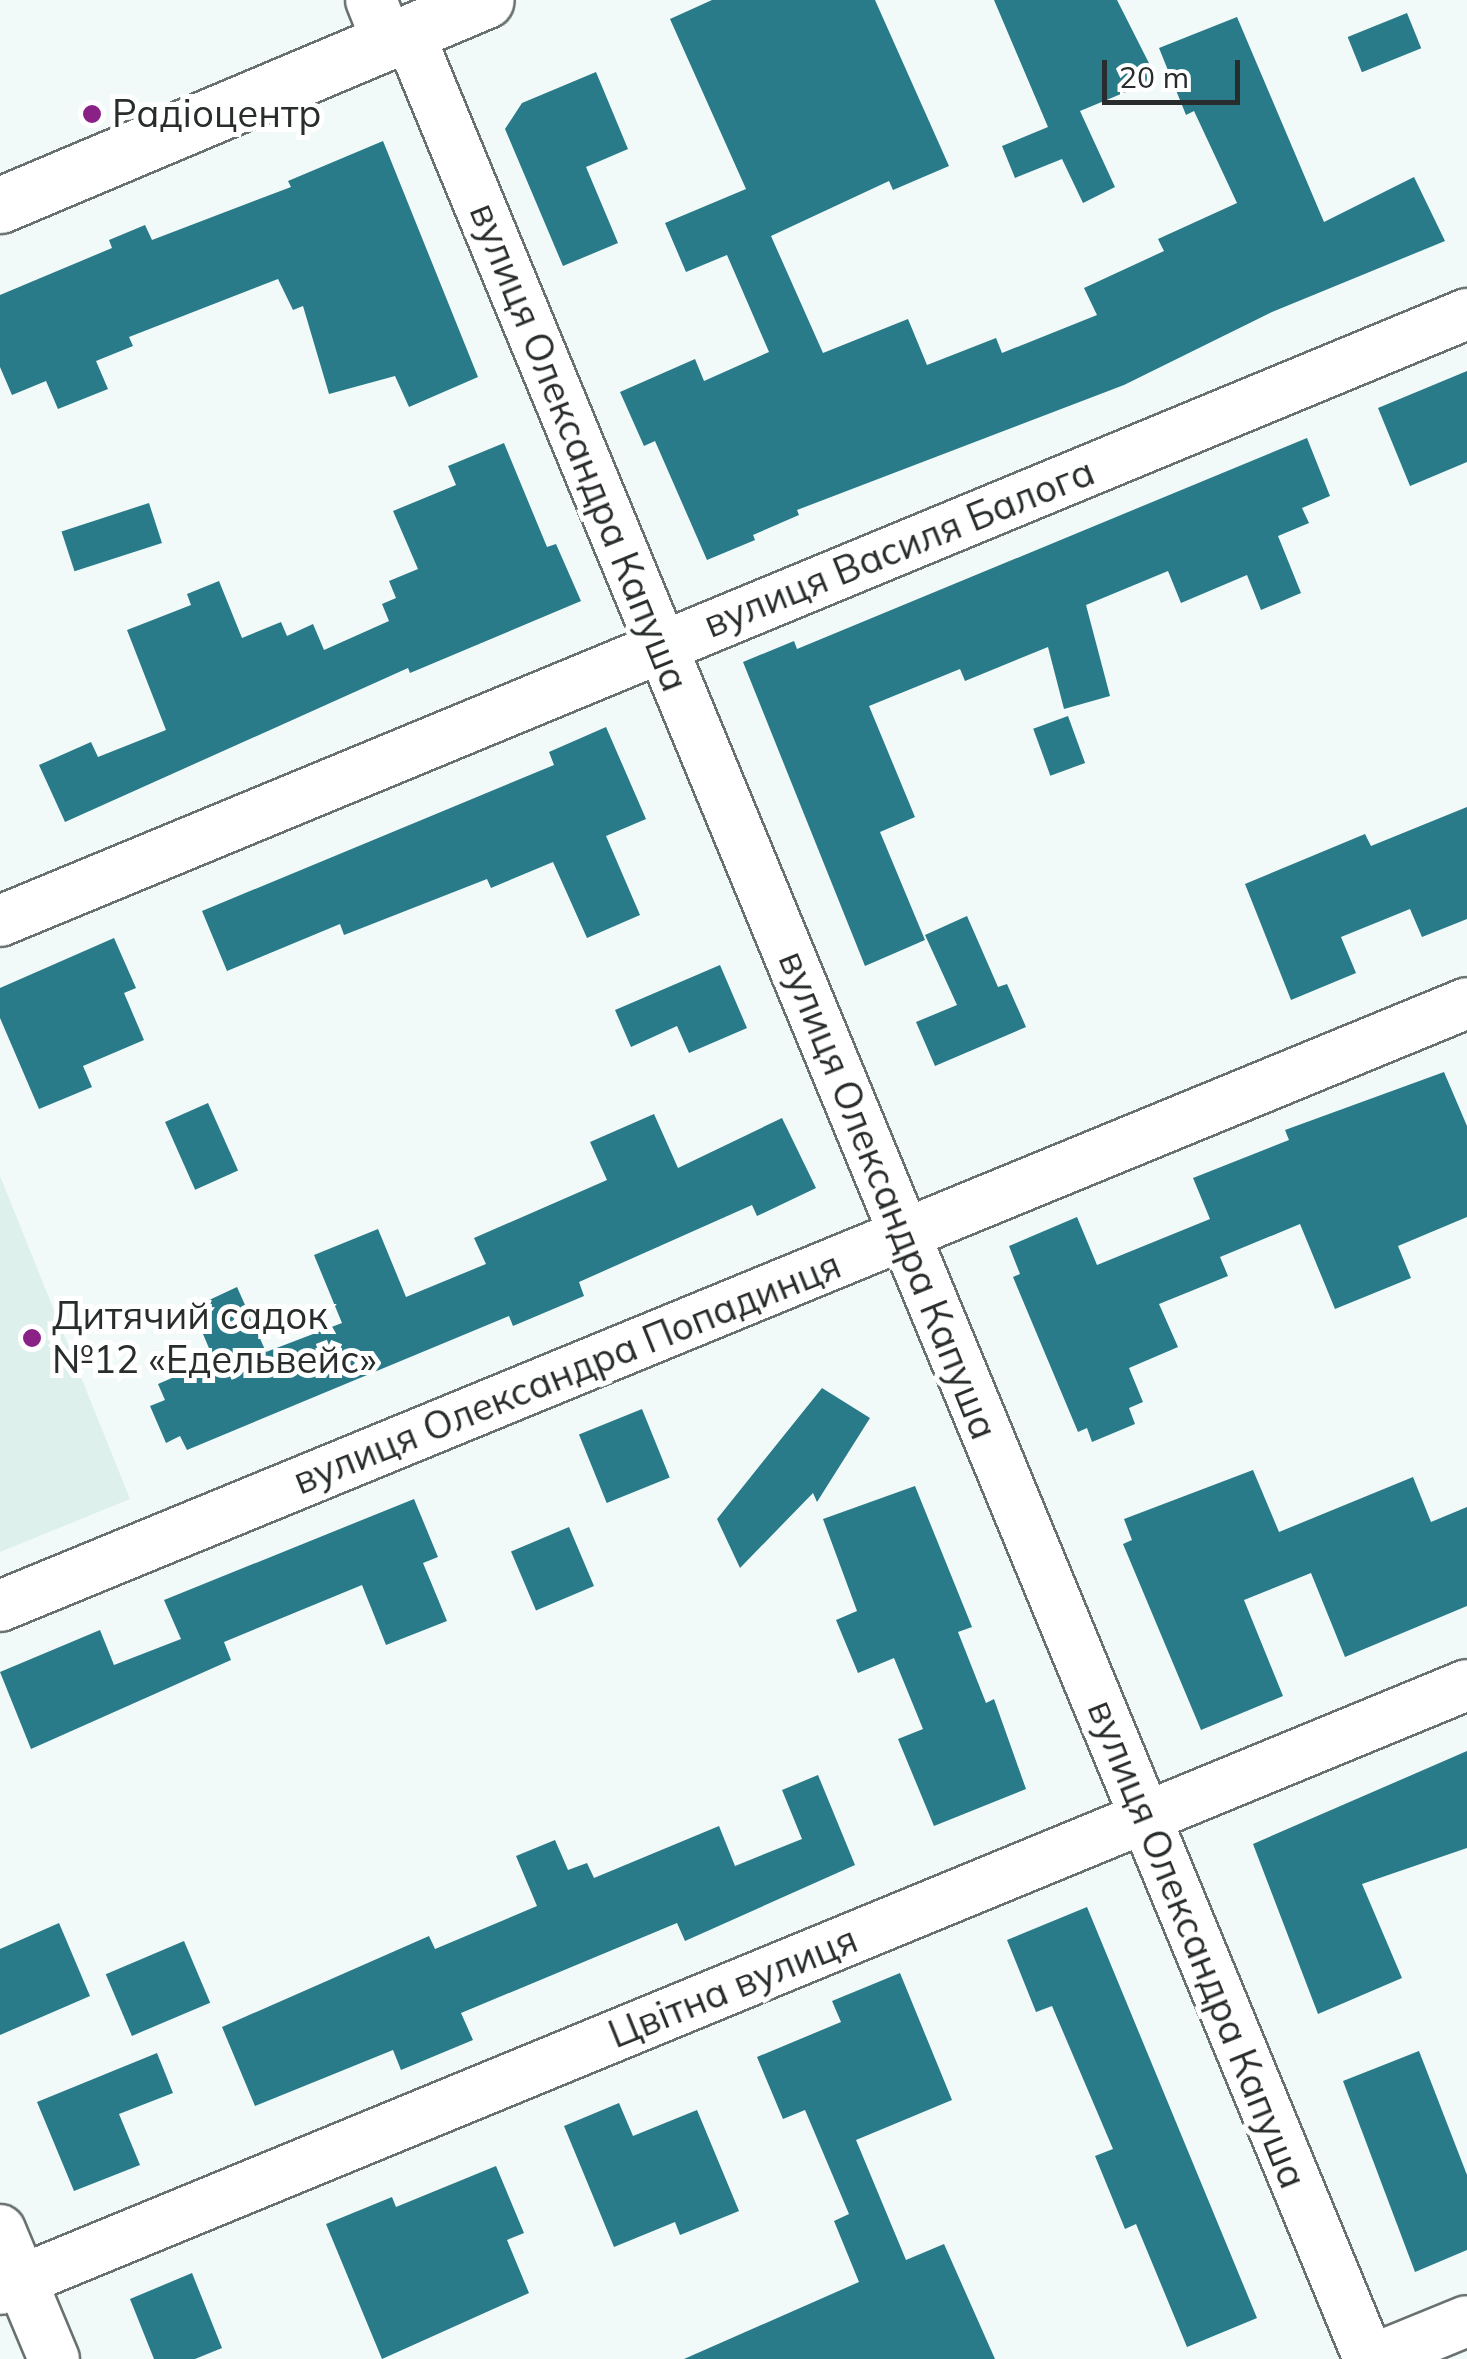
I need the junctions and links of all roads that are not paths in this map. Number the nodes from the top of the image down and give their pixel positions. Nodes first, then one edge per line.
1 (486, 0) edge
2 (388, 24) edge
3 (0, 205) edge
4 (1467, 314) edge
5 (661, 646) junction
6 (0, 921) edge
7 (1467, 1003) edge
8 (904, 1234) junction
9 (0, 1606) edge
10 (1467, 1685) edge
11 (1145, 1818) junction
12 (0, 2230) edge
13 (11, 2284) edge
14 (1467, 2321) edge
15 (54, 2359) edge
16 (1371, 2359) edge

1 - 2 street
2 - 3 street
2 - 5 street, вулиця Олександра Капуша
4 - 5 street, вулиця Василя Балога
5 - 6 street, вулиця Василя Балога
5 - 8 street, вулиця Олександра Капуша
7 - 8 street, вулиця Олександра Попадинця
8 - 9 street, вулиця Олександра Попадинця
8 - 11 street, вулиця Олександра Капуша
10 - 11 street, Цвітна вулиця
11 - 13 street, Цвітна вулиця
11 - 16 street, вулиця Олександра Капуша
12 - 13 street
13 - 15 street
14 - 16 street

